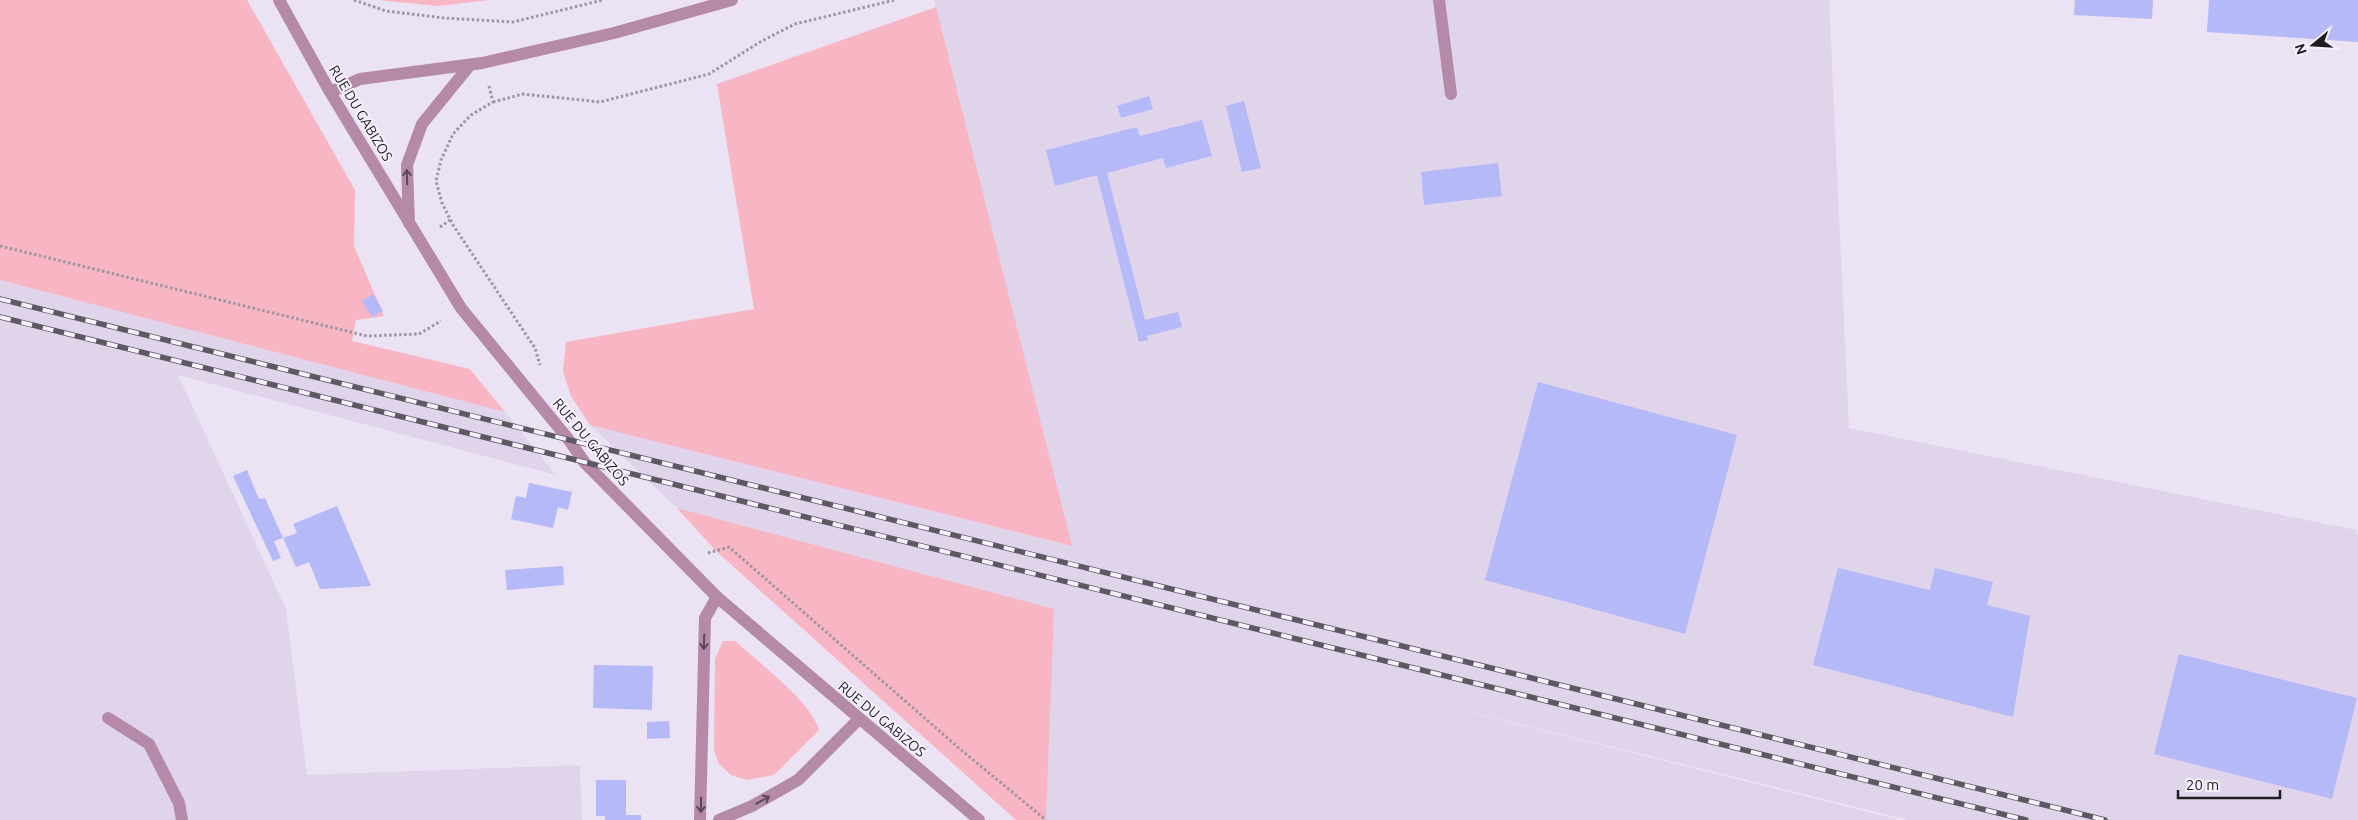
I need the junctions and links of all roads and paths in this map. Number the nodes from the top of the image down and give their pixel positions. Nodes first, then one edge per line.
1 (279, 0) edge
2 (354, 0) edge
3 (603, 0) edge
4 (732, 0) edge
5 (895, 0) edge
6 (1439, 0) edge
7 (476, 64) junction
8 (330, 92) junction
9 (1451, 94) dead end
10 (493, 102) junction
11 (409, 226) junction
12 (0, 246) edge
13 (461, 308) junction
14 (538, 403) junction
15 (688, 566) junction
16 (717, 597) junction
17 (108, 718) dead end
18 (859, 719) junction
19 (182, 820) edge
20 (700, 820) edge
21 (719, 820) edge
22 (978, 820) edge
23 (1046, 820) edge

1 - 8 street, RUE DU GABIZOS
2 - 3 path
4 - 7 street
5 - 10 path
6 - 9 street
7 - 8 street
7 - 10 path
11 -> 7 street
8 - 11 street, RUE DU GABIZOS
10 - 14 path
11 - 13 street, RUE DU GABIZOS
12 - 13 path
13 - 14 street, RUE DU GABIZOS
14 - 15 street, RUE DU GABIZOS
15 - 16 street, RUE DU GABIZOS
15 - 23 path
16 - 18 street, RUE DU GABIZOS
16 -> 20 street
17 - 19 street
21 -> 18 street
18 - 22 street, RUE DU GABIZOS

